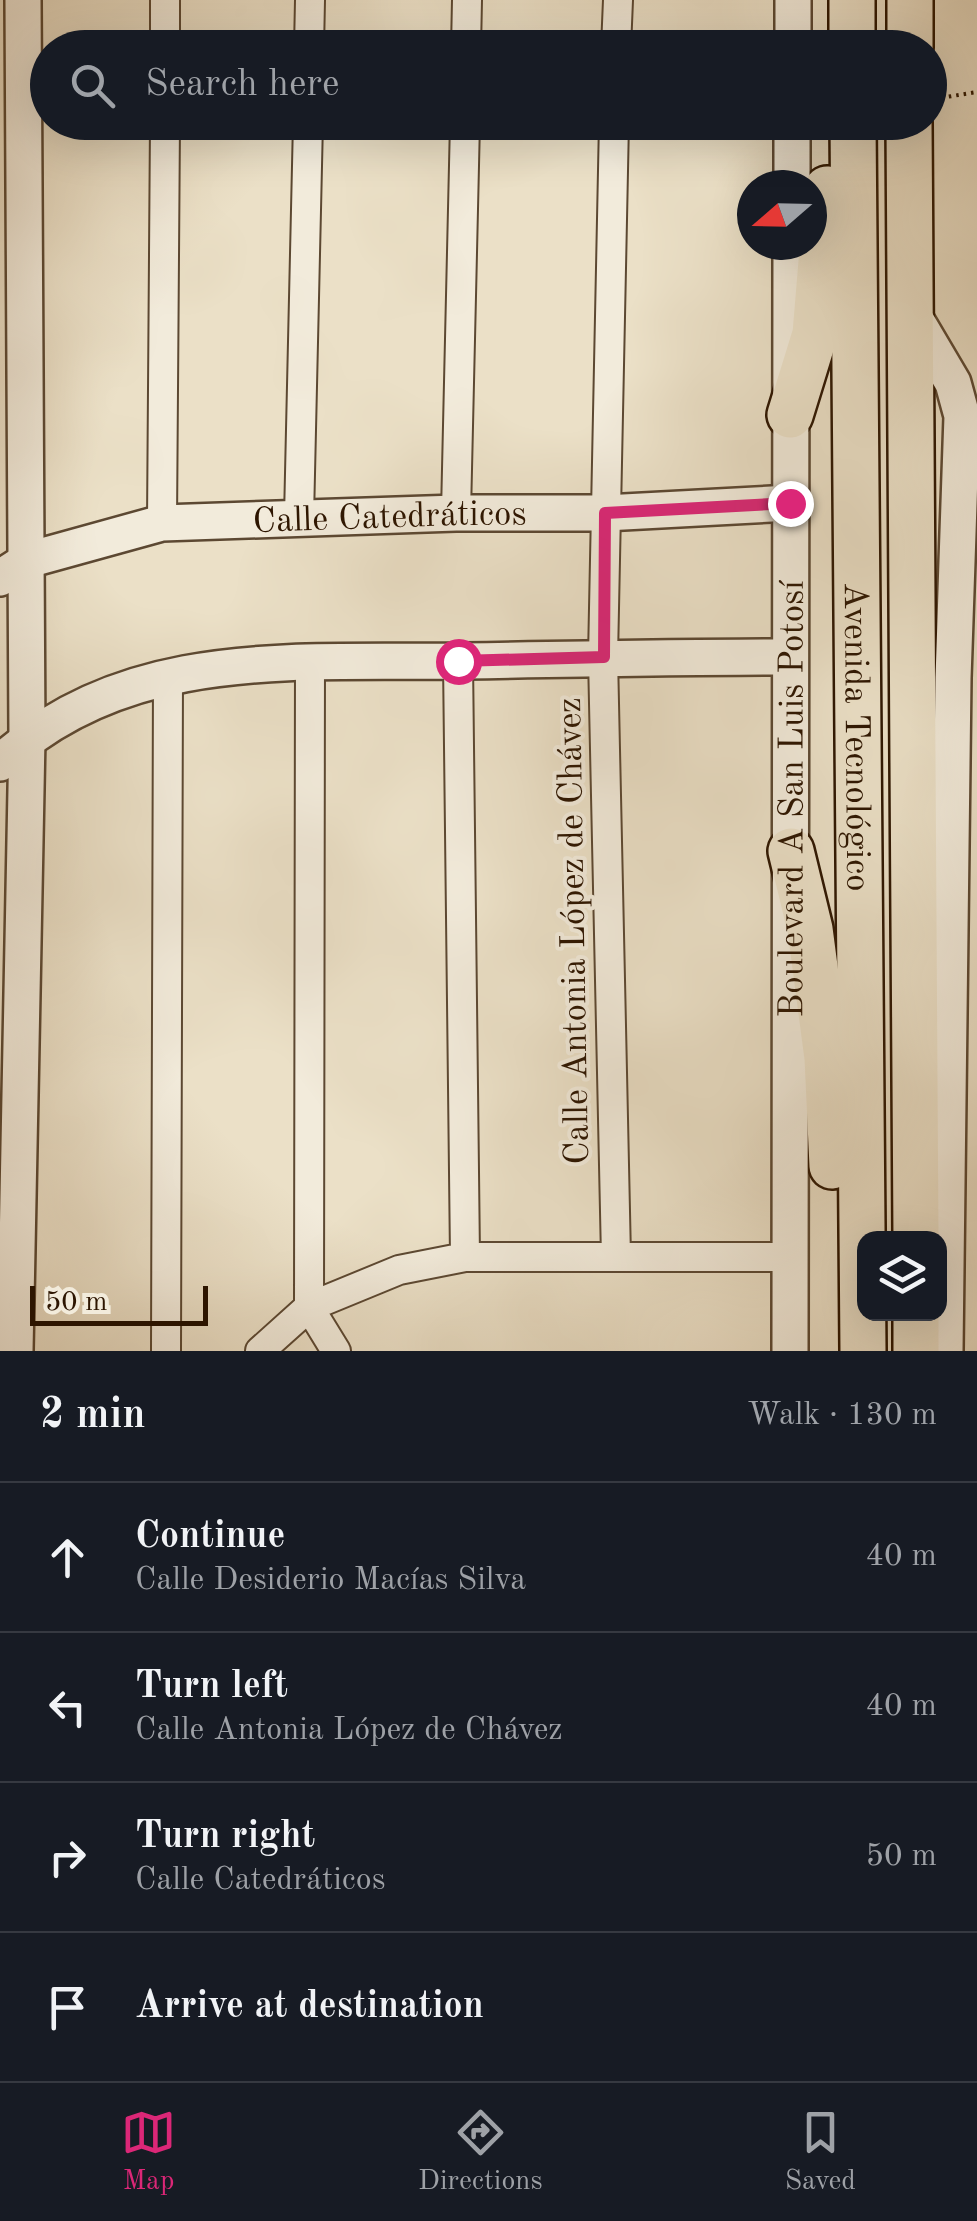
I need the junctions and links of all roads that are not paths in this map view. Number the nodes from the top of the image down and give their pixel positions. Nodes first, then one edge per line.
1 (23, 0) edge
2 (165, 0) edge
3 (310, 0) edge
4 (468, 0) edge
5 (618, 0) edge
6 (794, 0) edge
7 (910, 0) edge
8 (165, 30) edge
9 (309, 30) edge
10 (467, 30) edge
11 (617, 30) edge
12 (793, 30) edge
13 (910, 30) edge
14 (164, 140) edge
15 (308, 140) edge
16 (465, 140) edge
17 (614, 140) edge
18 (792, 140) edge
19 (831, 140) edge
20 (852, 140) edge
21 (910, 140) edge
22 (792, 170) edge
23 (792, 260) edge
24 (790, 415) junction
25 (790, 503) junction
26 (456, 513) junction
27 (605, 513) junction
28 (299, 518) junction
29 (162, 523) junction
30 (14, 569) edge
31 (790, 656) junction
32 (604, 657) junction
33 (310, 660) junction
34 (458, 661) junction
35 (168, 675) junction
36 (948, 678) edge
37 (27, 738) junction
38 (0, 764) edge
39 (790, 852) junction
40 (916, 1231) edge
41 (616, 1257) junction
42 (791, 1257) junction
43 (465, 1258) junction
44 (309, 1307) junction
45 (916, 1321) edge
46 (16, 1351) edge
47 (166, 1351) edge
48 (260, 1351) edge
49 (336, 1351) edge
50 (790, 1351) edge
51 (860, 1351) edge
52 (916, 1351) edge
53 (945, 1351) edge

1 - 30 street
2 - 8 street
3 - 9 street
4 - 10 street
5 - 11 street
6 - 12 street
7 - 13 highway
14 - 29 street
15 - 28 street
16 - 26 street
17 - 27 street, Calle Antonia López de Chávez
18 - 22 street
19 - 24 highway
20 - 51 highway, Avenida Tecnológico
21 - 36 highway, Avenida Tecnológico
23 - 24 street, Boulevard A San Luis Potosí
24 - 25 street, Boulevard A San Luis Potosí
25 - 27 street, Calle Catedráticos
25 - 31 street, Boulevard A San Luis Potosí
26 - 27 street, Calle Catedráticos
26 - 28 street, Calle Catedráticos
27 - 32 street, Calle Antonia López de Chávez
28 - 29 street, Calle Catedráticos
29 - 30 street, Calle Catedráticos
30 - 37 street
31 - 32 street
31 - 39 street, Boulevard A San Luis Potosí
32 - 34 street
32 - 41 street, Calle Antonia López de Chávez
33 - 34 street
33 - 35 street
33 - 44 street
34 - 43 street
35 - 37 street
35 - 47 street
36 - 40 highway, Avenida Tecnológico
36 - 53 street, Avenida Tecnológico
37 - 38 street
37 - 46 street
39 - 42 street, Boulevard A San Luis Potosí
39 - 51 highway
41 - 42 street
41 - 43 street
42 - 50 street, Boulevard A San Luis Potosí
43 - 44 street
44 - 48 street
44 - 49 street
45 - 52 highway

